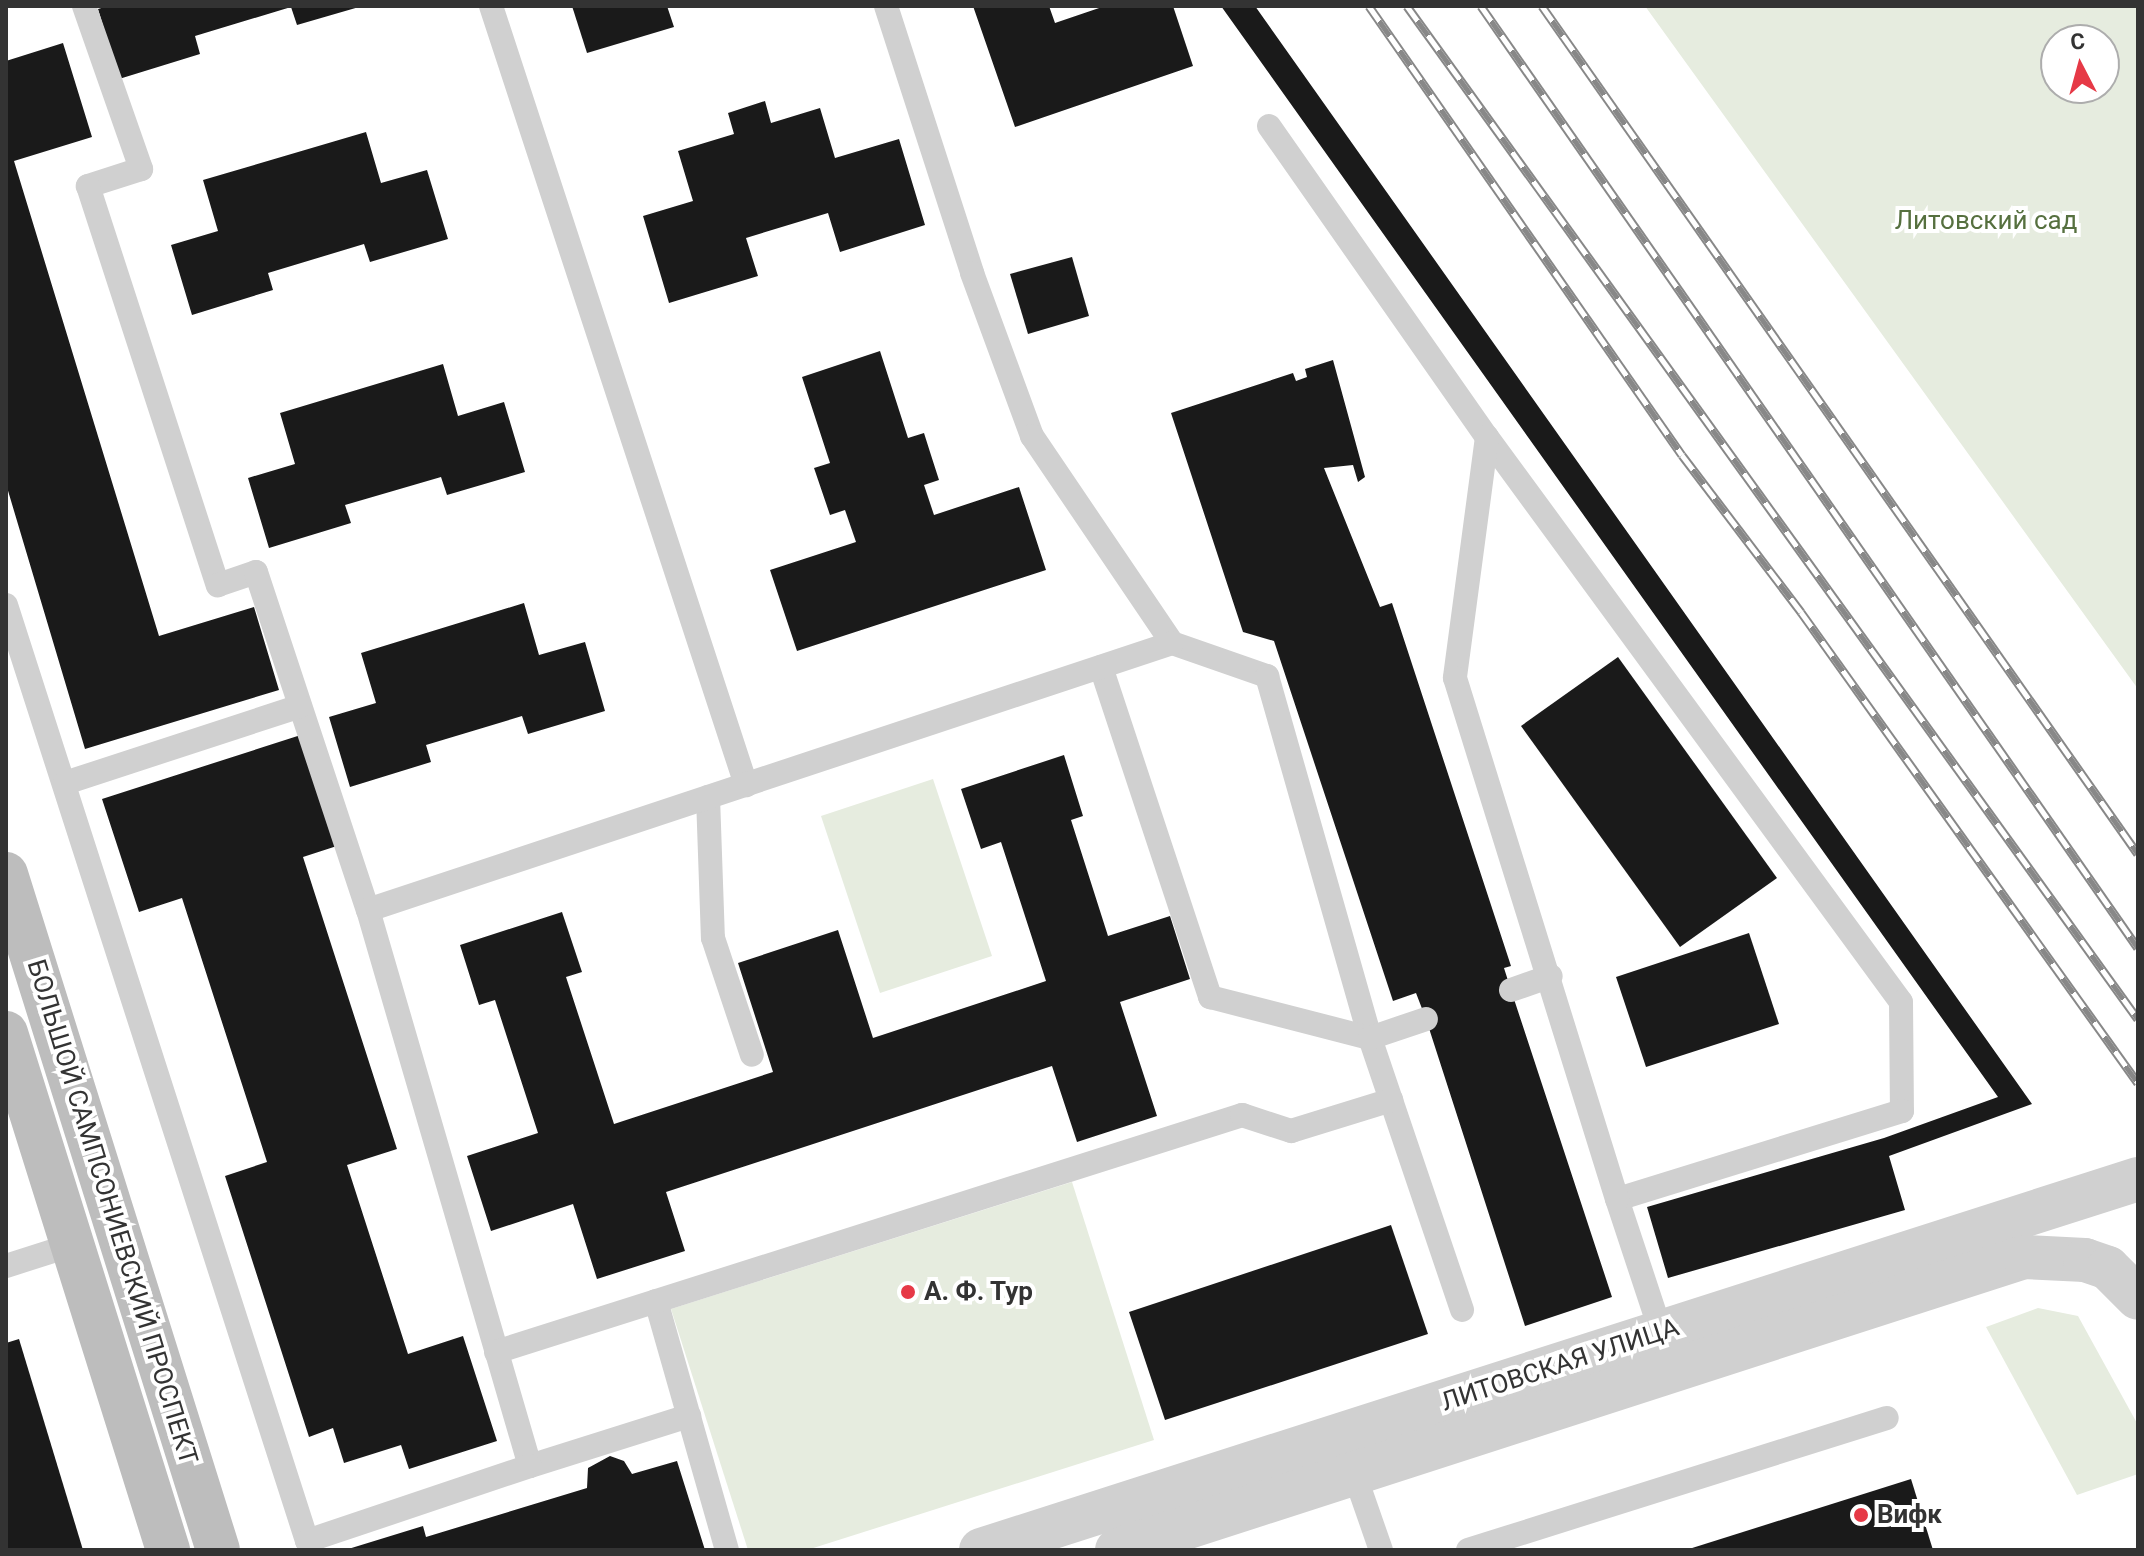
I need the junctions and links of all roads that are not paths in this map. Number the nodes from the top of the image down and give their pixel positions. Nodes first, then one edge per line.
1 (84, 6) edge
2 (491, 6) edge
3 (886, 6) edge
4 (1269, 126) dead end
5 (1487, 437) junction
6 (6, 605) edge
7 (1172, 643) junction
8 (1101, 667) junction
9 (300, 706) junction
10 (65, 783) junction
11 (746, 785) junction
12 (708, 797) junction
13 (6, 874) edge
14 (368, 910) junction
15 (1551, 976) junction
16 (1511, 990) dead end
17 (1426, 1019) dead end
18 (6, 1033) edge
19 (1370, 1038) junction
20 (752, 1055) dead end
21 (1391, 1100) junction
22 (2138, 1179) edge
23 (1617, 1199) junction
24 (72, 1245) junction
25 (6, 1266) edge
26 (2138, 1298) edge
27 (656, 1301) junction
28 (1462, 1310) dead end
29 (1668, 1351) junction
30 (496, 1352) junction
31 (689, 1416) junction
32 (1887, 1418) dead end
33 (1348, 1454) junction
34 (530, 1466) junction
35 (1068, 1537) edge
36 (168, 1550) edge
37 (218, 1550) edge
38 (727, 1550) edge
39 (981, 1550) edge
40 (1117, 1550) edge
41 (1381, 1550) edge
42 (1468, 1550) edge

1 - 9 lane
2 - 11 lane
3 - 7 lane
4 - 5 lane
5 - 15 lane
5 - 23 lane
6 - 10 lane
7 - 8 lane
7 - 19 lane
8 - 11 lane
8 - 19 lane
9 - 10 lane
9 - 14 lane
10 - 34 lane
11 - 12 lane
12 - 14 lane
12 - 20 lane
13 - 37 main road, БОЛЬШОЙ САМПСОНИЕВСКИЙ ПРОСПЕКТ
14 - 30 lane
15 - 16 lane
15 - 23 lane
17 - 19 lane
18 - 24 main road, БОЛЬШОЙ САМПСОНИЕВСКИЙ ПРОСПЕКТ
19 - 21 lane
21 - 27 lane
21 - 28 lane
22 - 29 street, ЛИТОВСКАЯ УЛИЦА
23 - 29 lane
24 - 25 lane
24 - 36 main road, БОЛЬШОЙ САМПСОНИЕВСКИЙ ПРОСПЕКТ
26 - 29 street, ЛИТОВСКАЯ УЛИЦА
27 - 30 lane
27 - 31 lane
29 - 33 street, ЛИТОВСКАЯ УЛИЦА
30 - 34 lane
31 - 34 lane
31 - 38 lane
32 - 42 lane
33 - 35 street, ЛИТОВСКАЯ УЛИЦА
33 - 40 street, ЛИТОВСКАЯ УЛИЦА
33 - 41 lane
35 - 39 street, ЛИТОВСКАЯ УЛИЦА

